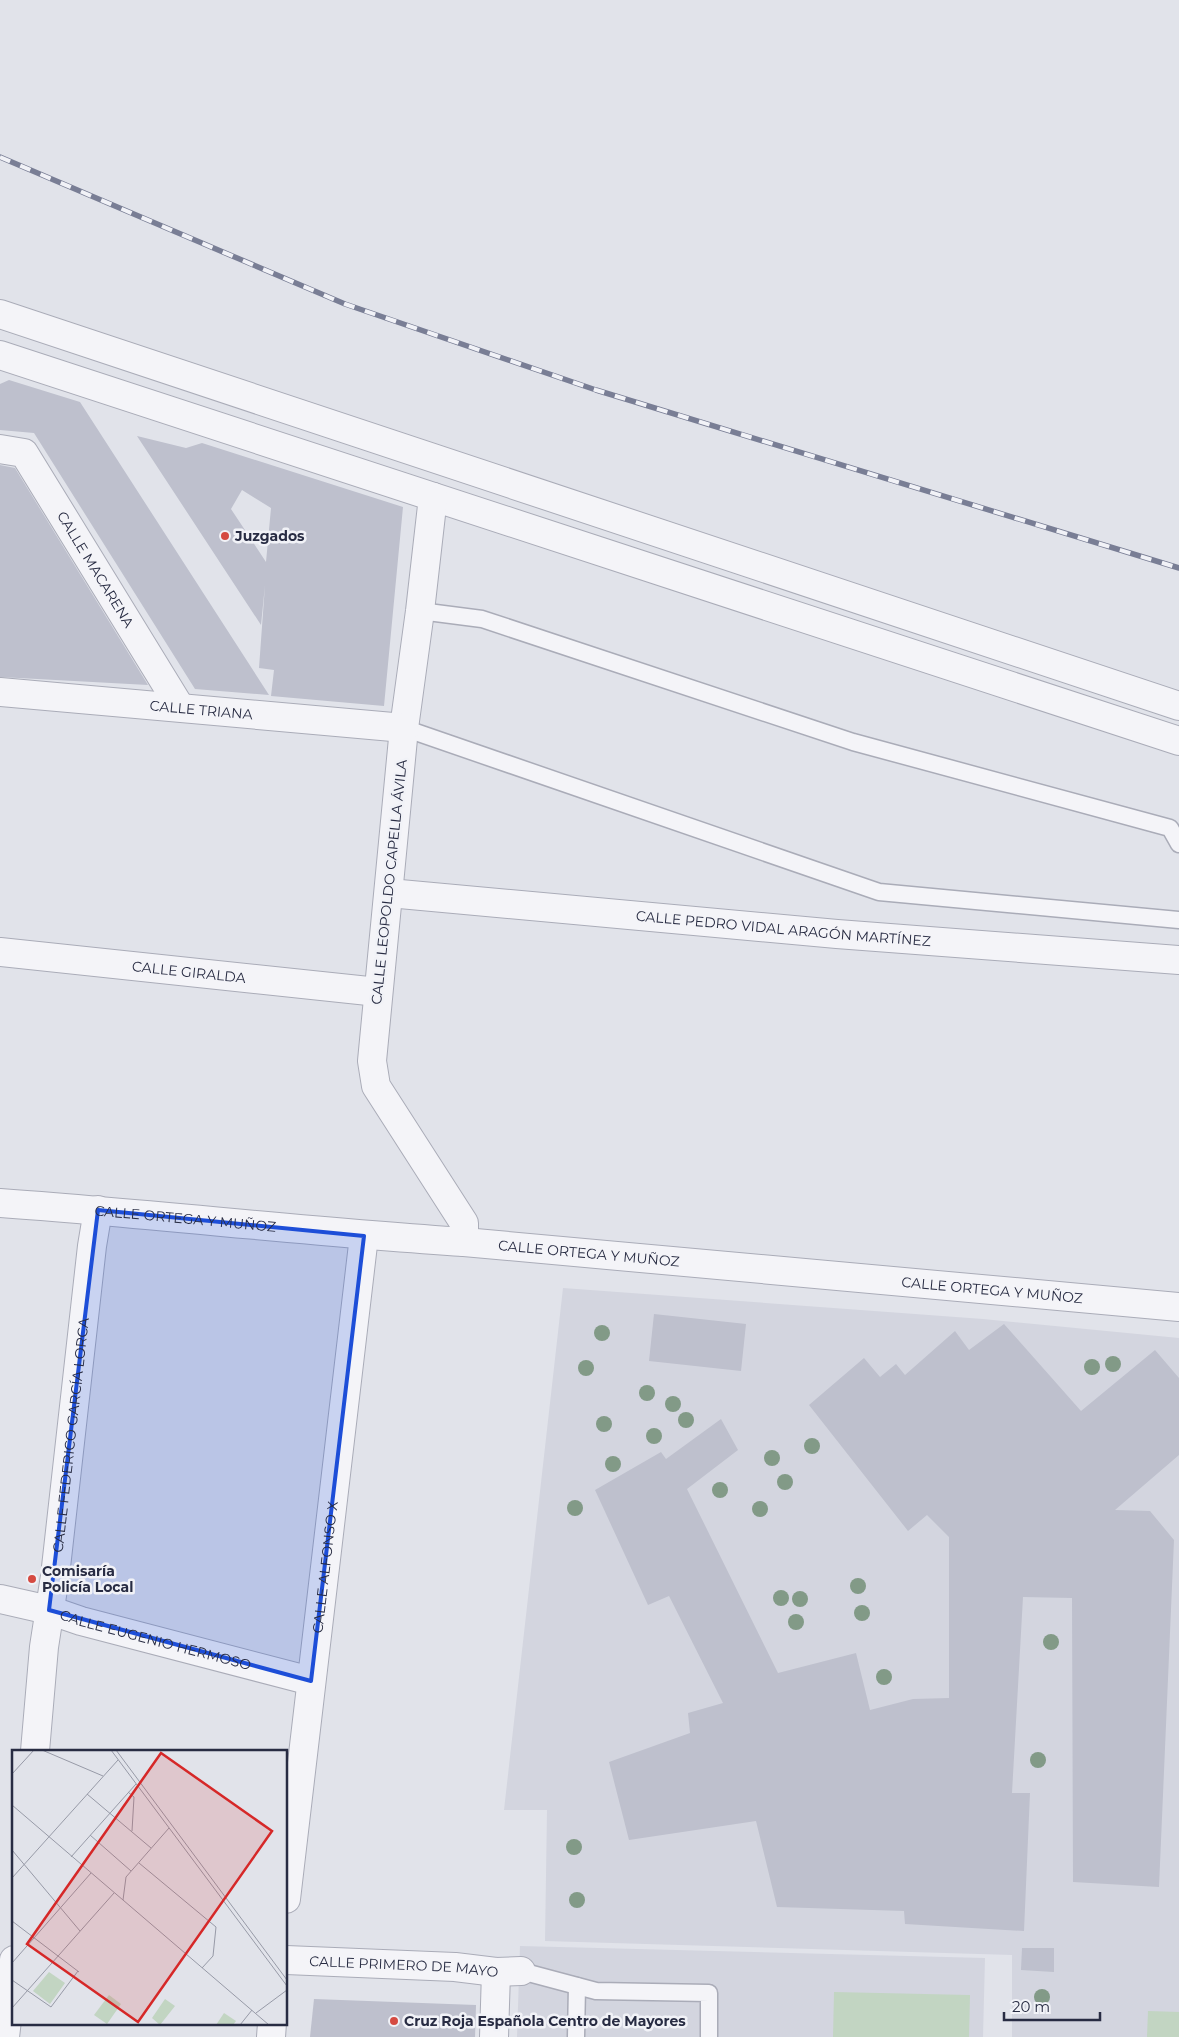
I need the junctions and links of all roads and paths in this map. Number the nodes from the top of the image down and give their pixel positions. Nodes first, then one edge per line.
1 (0, 314) edge
2 (0, 355) edge
3 (0, 449) edge
4 (433, 497) junction
5 (420, 611) junction
6 (0, 692) edge
7 (1179, 706) edge
8 (180, 707) junction
9 (404, 728) junction
10 (1179, 741) edge
11 (1179, 844) edge
12 (389, 893) junction
13 (1179, 920) edge
14 (0, 952) edge
15 (1179, 960) edge
16 (378, 992) junction
17 (0, 1203) edge
18 (98, 1210) junction
19 (364, 1236) junction
20 (464, 1242) junction
21 (1179, 1307) edge
22 (0, 1599) edge
23 (49, 1610) junction
24 (311, 1681) junction
25 (35, 1750) edge
26 (288, 1882) edge
27 (288, 1960) edge
28 (508, 1971) junction
29 (12, 1976) edge
30 (577, 1986) junction
31 (272, 2024) edge
32 (5, 2037) edge
33 (271, 2037) edge
34 (494, 2037) edge
35 (576, 2037) edge
36 (709, 2037) edge

1 - 7 street
2 - 4 street
3 - 8 street, CALLE MACARENA
4 - 5 street, CALLE LEOPOLDO CAPELLA ÁVILA
4 - 10 street
5 - 9 street, CALLE LEOPOLDO CAPELLA ÁVILA
5 - 11 lane
6 - 8 street, CALLE TRIANA
8 - 9 street, CALLE TRIANA
9 - 12 street, CALLE LEOPOLDO CAPELLA ÁVILA
9 - 13 lane
12 - 15 street, CALLE PEDRO VIDAL ARAGÓN MARTÍNEZ
12 - 16 street, CALLE LEOPOLDO CAPELLA ÁVILA
14 - 16 street, CALLE GIRALDA
16 - 20 street, CALLE LEOPOLDO CAPELLA ÁVILA
17 - 18 street, CALLE ORTEGA Y MUÑOZ
18 - 19 street, CALLE ORTEGA Y MUÑOZ
18 - 23 street, CALLE FEDERICO GARCÍA LORCA
19 - 20 street, CALLE ORTEGA Y MUÑOZ
19 - 24 street, CALLE ALFONSO X
20 - 21 street, CALLE ORTEGA Y MUÑOZ
22 - 23 street, CALLE EUGENIO HERMOSO
23 - 24 street, CALLE EUGENIO HERMOSO
23 - 25 street, CALLE FEDERICO GARCÍA LORCA
24 - 26 street, CALLE ALFONSO X
27 - 28 street, CALLE PRIMERO DE MAYO
28 - 30 lane
28 - 34 street
29 - 32 street
30 - 35 lane
30 - 36 lane
31 - 33 street

